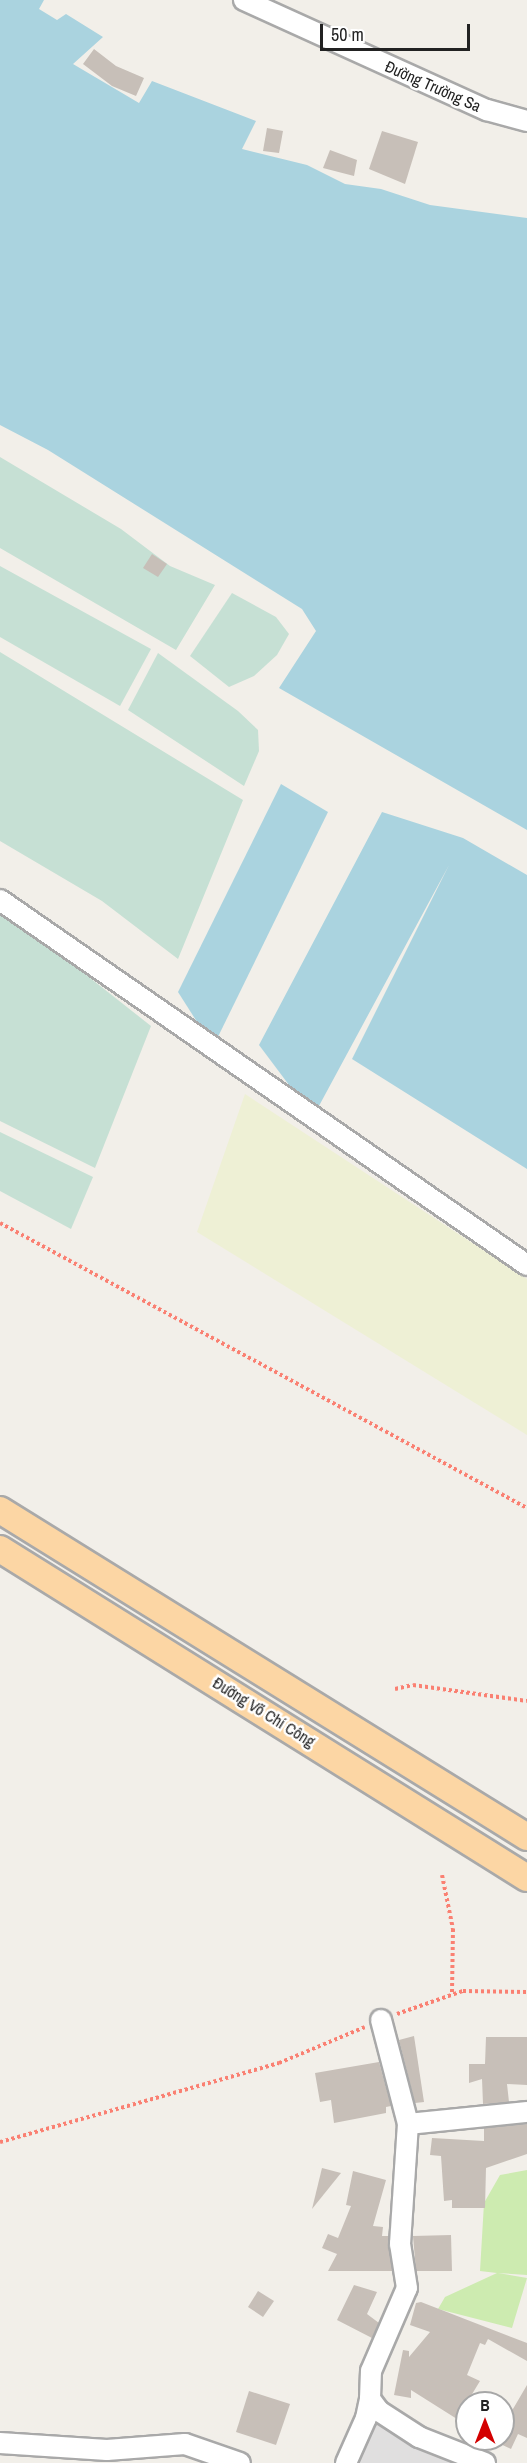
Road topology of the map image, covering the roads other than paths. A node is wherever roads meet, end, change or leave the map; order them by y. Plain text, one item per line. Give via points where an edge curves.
1 (244, 0) edge
2 (527, 121) edge
3 (0, 900) edge
4 (527, 1265) edge
5 (0, 1509) edge
6 (0, 1549) edge
7 (527, 1837) edge
8 (527, 1878) edge
9 (381, 2020) road end
10 (527, 2112) edge
11 (408, 2124) junction
12 (370, 2399) junction
13 (0, 2443) edge
14 (240, 2463) edge
15 (346, 2463) edge
16 (485, 2463) edge

1 - 2 street, Đường Trường Sa via 487,110
3 - 4 street
5 - 7 main road, Đường Võ Chí Công
6 - 8 main road, Đường Võ Chí Công
9 - 11 street
10 - 11 street
11 - 12 street via 400,2244 406,2288 370,2372
12 - 15 street
12 - 16 street via 379,2411 419,2437
13 - 14 street via 107,2450 185,2444

